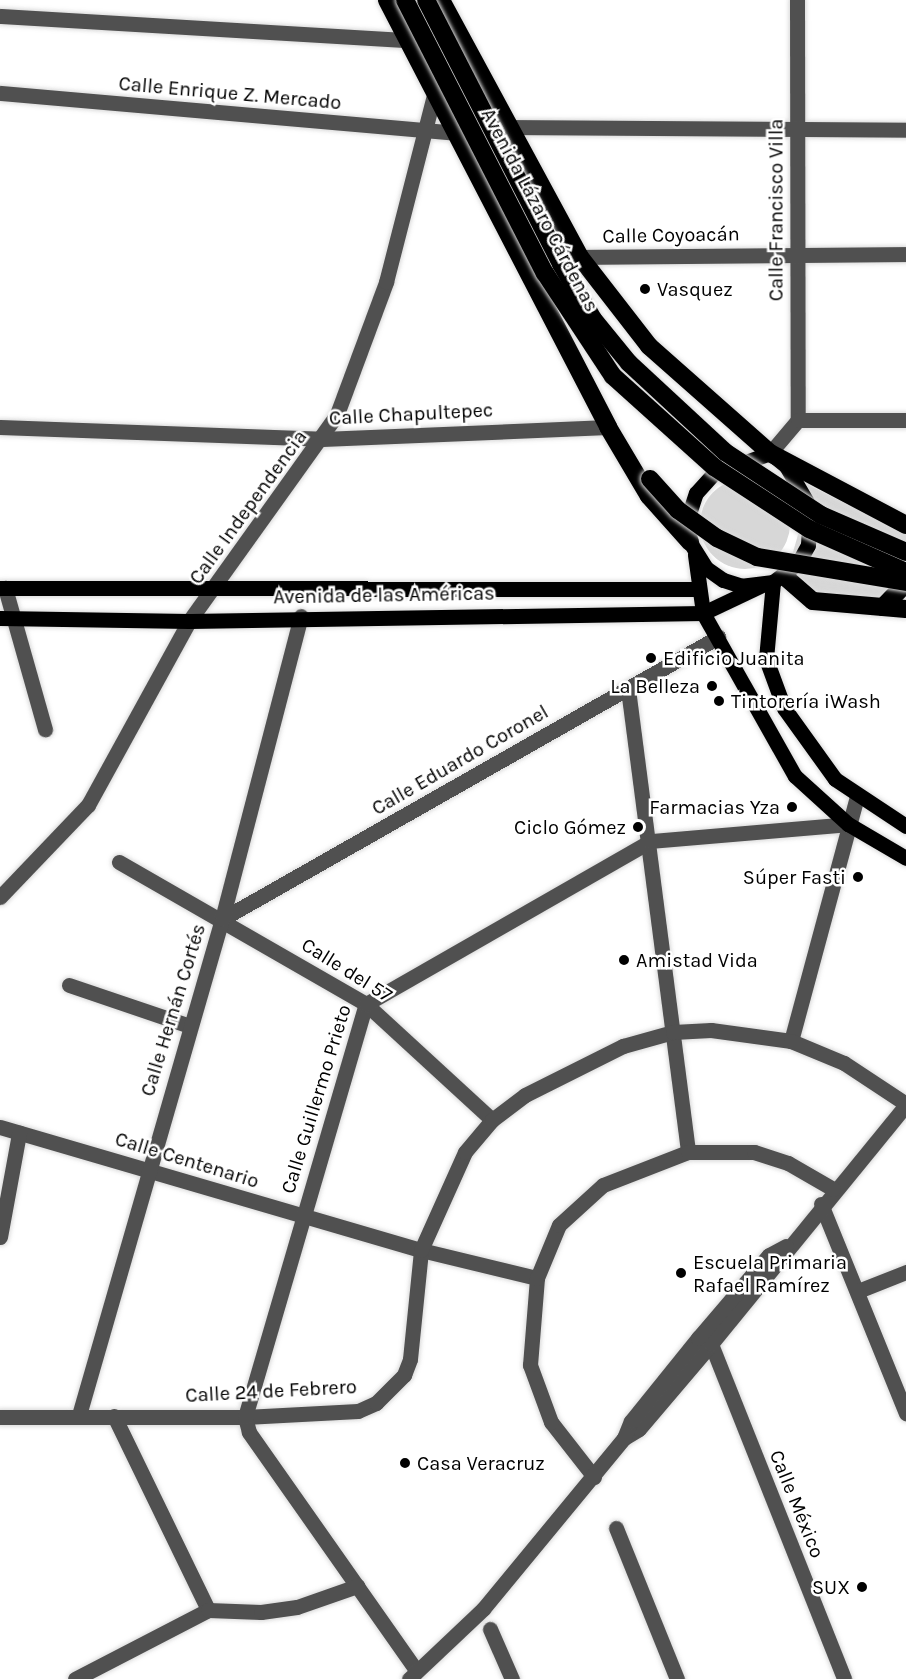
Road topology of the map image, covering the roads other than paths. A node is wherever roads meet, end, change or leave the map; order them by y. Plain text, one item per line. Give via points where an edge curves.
1 (387, 0) edge
2 (405, 0) edge
3 (421, 0) edge
4 (426, 0) edge
5 (797, 0) edge
6 (446, 3) edge
7 (0, 16) edge
8 (397, 19) junction
9 (409, 40) junction
10 (435, 91) junction
11 (0, 93) edge
12 (511, 127) junction
13 (906, 130) edge
14 (425, 131) junction
15 (796, 131) junction
16 (456, 133) junction
17 (798, 254) junction
18 (906, 254) edge
19 (580, 257) junction
20 (535, 290) junction
21 (798, 420) junction
22 (906, 420) edge
23 (0, 427) edge
24 (608, 427) junction
25 (322, 439) junction
26 (770, 453) junction
27 (906, 525) edge
28 (692, 547) junction
29 (906, 552) edge
30 (906, 572) edge
31 (773, 581) junction
32 (906, 583) edge
33 (2, 588) edge
34 (699, 589) junction
35 (214, 591) junction
36 (883, 607) junction
37 (906, 609) edge
38 (703, 613) junction
39 (302, 616) junction
40 (7, 618) edge
41 (189, 621) junction
42 (718, 637) junction
43 (628, 689) junction
44 (45, 729) dead end
45 (857, 797) junction
46 (848, 824) junction
47 (906, 826) edge
48 (651, 841) junction
49 (906, 858) edge
50 (119, 861) dead end
51 (0, 897) edge
52 (222, 919) junction
53 (69, 985) dead end
54 (366, 1004) junction
55 (190, 1026) junction
56 (673, 1032) junction
57 (791, 1041) junction
58 (906, 1104) edge
59 (492, 1120) junction
60 (0, 1127) edge
61 (19, 1133) junction
62 (688, 1152) junction
63 (148, 1169) junction
64 (833, 1189) junction
65 (821, 1204) junction
66 (301, 1216) junction
67 (0, 1237) edge
68 (786, 1246) junction
69 (421, 1250) junction
70 (906, 1272) edge
71 (537, 1278) junction
72 (858, 1291) junction
73 (711, 1344) junction
74 (906, 1413) edge
75 (79, 1415) junction
76 (114, 1416) junction
77 (245, 1417) junction
78 (0, 1418) edge
79 (624, 1438) junction
80 (594, 1477) junction
81 (616, 1528) dead end
82 (357, 1586) junction
83 (208, 1610) junction
84 (490, 1629) dead end
85 (412, 1675) edge
86 (75, 1679) edge
87 (512, 1679) edge
88 (677, 1679) edge
89 (844, 1679) edge

1 - 8 highway
2 - 30 highway, Avenida Lázaro Cárdenas, bridge via 545,273 613,376 714,467 809,530
3 - 8 main road
4 - 29 highway, Avenida Lázaro Cárdenas, bridge via 561,264 593,319 629,363 725,452 821,515
5 - 15 street, Calle Francisco Villa
6 - 9 main road
6 - 12 highway
7 - 9 street
8 - 9 highway
9 - 10 highway
10 - 14 street, Calle Independencia
10 - 16 highway
11 - 14 street, Calle Enrique Z. Mercado
12 - 15 street
12 - 19 highway
13 - 15 street
14 - 16 street, Calle Enrique Z. Mercado
14 - 25 street, Calle Independencia via 386,282
15 - 17 street, Calle Francisco Villa
16 - 20 highway
17 - 18 street, Calle Coyoacán
17 - 19 street, Calle Coyoacán
17 - 21 street, Calle Francisco Villa
19 - 26 highway via 649,346
20 - 24 highway
20 - 32 highway, bridge via 570,338 651,479 678,510 717,538 757,557
21 - 22 street
21 - 26 street
23 - 25 street, Calle Chapultepec
24 - 25 street, Calle Chapultepec
24 - 28 highway via 649,496
25 - 35 street, Calle Independencia
26 - 27 highway
26 - 28 main road via 707,480 688,517
26 - 31 main road via 786,466 810,507 808,546
28 - 31 main road via 723,580
28 - 34 main road
31 - 36 highway via 813,601
31 - 38 main road, Avenida de las Américas
31 - 45 main road via 766,659 771,680 818,759
32 - 36 highway
33 - 35 main road, Avenida de las Américas
33 - 40 street
34 - 35 main road, Avenida de las Américas
34 - 38 main road
35 - 41 street, Calle Independencia
36 - 37 highway
38 - 39 main road, Avenida de las Américas
38 - 42 main road
39 - 41 main road, Avenida de las Américas
39 - 52 street, Calle Hernán Cortés
40 - 41 main road, Avenida de las Américas
40 - 44 street
41 - 51 street, Calle Independencia via 88,805
42 - 43 street, Calle Eduardo Coronel
42 - 46 main road via 795,776
43 - 48 street
43 - 52 street, Calle Eduardo Coronel
45 - 46 street
45 - 47 main road
46 - 48 street, Calle Guillermo Prieto
46 - 49 main road
46 - 57 street
48 - 54 street, Calle Guillermo Prieto
48 - 56 street
50 - 52 street, Calle del 57
52 - 54 street, Calle del 57
52 - 55 street, Calle Hernán Cortés
53 - 55 street
54 - 59 street, Calle del 57
54 - 66 street, Calle Guillermo Prieto
55 - 63 street, Calle Hernán Cortés
56 - 57 street, Calle 24 de Febrero via 722,1031
56 - 59 street, Calle 24 de Febrero via 574,1066
56 - 62 street
57 - 58 street, Calle 24 de Febrero via 844,1064
58 - 64 street
59 - 69 street, Calle 24 de Febrero via 465,1152
60 - 61 street, Calle Centenario
61 - 63 street, Calle Centenario
61 - 67 street
62 - 64 street via 754,1152 788,1163
62 - 71 street via 632,1170 575,1207 559,1225
63 - 66 street, Calle Centenario
63 - 75 street, Calle Hernán Cortés
64 - 65 street
65 - 68 street
65 - 72 street
66 - 69 street, Calle Centenario
66 - 77 street, Calle Guillermo Prieto
68 - 73 street
68 - 79 street via 769,1255 698,1338 631,1421
69 - 71 street, Calle Centenario
69 - 77 street, Calle 24 de Febrero via 410,1359 392,1390 358,1411
70 - 72 street
71 - 80 street via 530,1365 536,1386 551,1422
72 - 74 street
73 - 79 street via 639,1429
73 - 89 street, Calle México
75 - 76 street, Calle 24 de Febrero
75 - 78 street, Calle 24 de Febrero
76 - 77 street, Calle 24 de Febrero
76 - 83 street
77 - 82 street via 249,1432
79 - 80 street
80 - 85 street via 483,1609
81 - 88 street
82 - 83 street via 297,1607 261,1612
82 - 85 street
83 - 86 street
84 - 87 street

